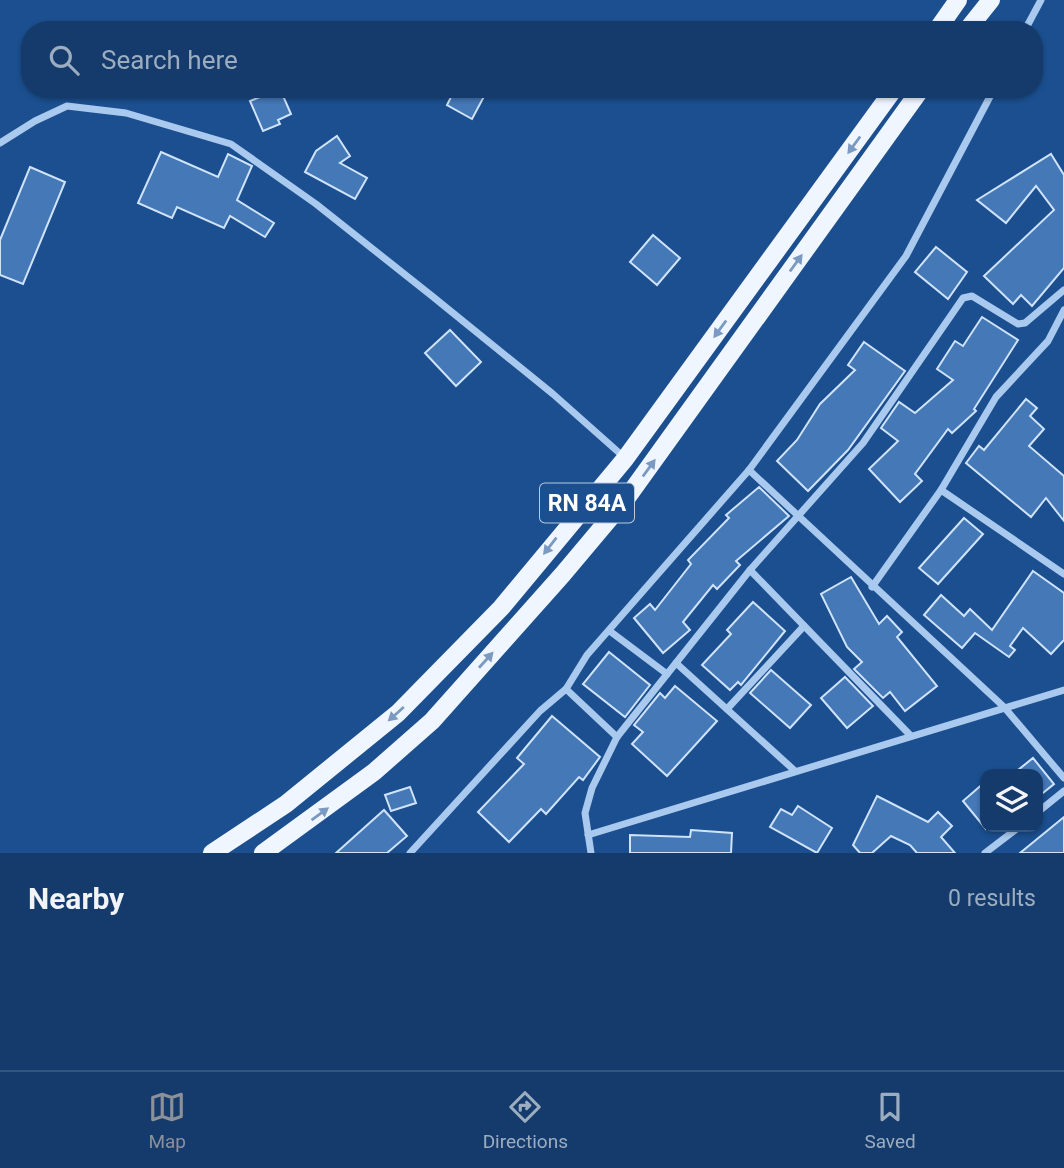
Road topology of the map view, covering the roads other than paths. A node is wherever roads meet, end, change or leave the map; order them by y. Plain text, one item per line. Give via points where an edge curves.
1 (958, 0) edge
2 (991, 0) edge
3 (1041, 0) edge
4 (943, 21) edge
5 (974, 21) edge
6 (1030, 21) edge
7 (887, 98) edge
8 (915, 98) edge
9 (990, 98) edge
10 (0, 144) edge
11 (1064, 290) edge
12 (1064, 310) edge
13 (625, 459) junction
14 (749, 470) junction
15 (941, 490) junction
16 (797, 517) junction
17 (750, 570) junction
18 (1064, 574) edge
19 (872, 587) junction
20 (804, 625) junction
21 (611, 632) junction
22 (676, 663) junction
23 (667, 674) junction
24 (566, 689) junction
25 (1064, 690) edge
26 (1004, 707) junction
27 (727, 709) junction
28 (912, 736) junction
29 (617, 737) junction
30 (796, 771) junction
31 (1064, 778) edge
32 (1064, 791) edge
33 (1043, 808) edge
34 (1012, 832) edge
35 (588, 835) junction
36 (267, 851) edge
37 (212, 853) edge
38 (410, 853) edge
39 (591, 853) edge
40 (985, 853) edge

1 - 4 main road
2 - 5 main road
3 - 6 street
7 -> 13 main road, RN 84A
36 -> 8 main road, RN 84A via 374,772 432,721 617,510
9 - 14 street via 906,256
10 - 13 street via 67,106 126,113 231,144 432,296
11 - 16 street via 1018,324 972,296 963,298 863,443
12 - 15 street via 1048,341 996,397
13 -> 37 main road, RN 84A via 501,608 398,713 286,804
14 - 16 street
14 - 21 street
15 - 18 street
15 - 19 street
16 - 17 street
16 - 19 street
17 - 20 street
17 - 22 street
19 - 26 street
20 - 27 street
20 - 28 street
21 - 23 street
21 - 24 street via 587,656
22 - 23 street
22 - 27 street
23 - 29 street
24 - 29 street
24 - 38 street via 540,711
25 - 26 street
26 - 28 street
26 - 31 street
27 - 30 street
28 - 30 street
29 - 35 street via 592,788 585,813
30 - 35 street
32 - 33 street
34 - 40 street
35 - 39 street

